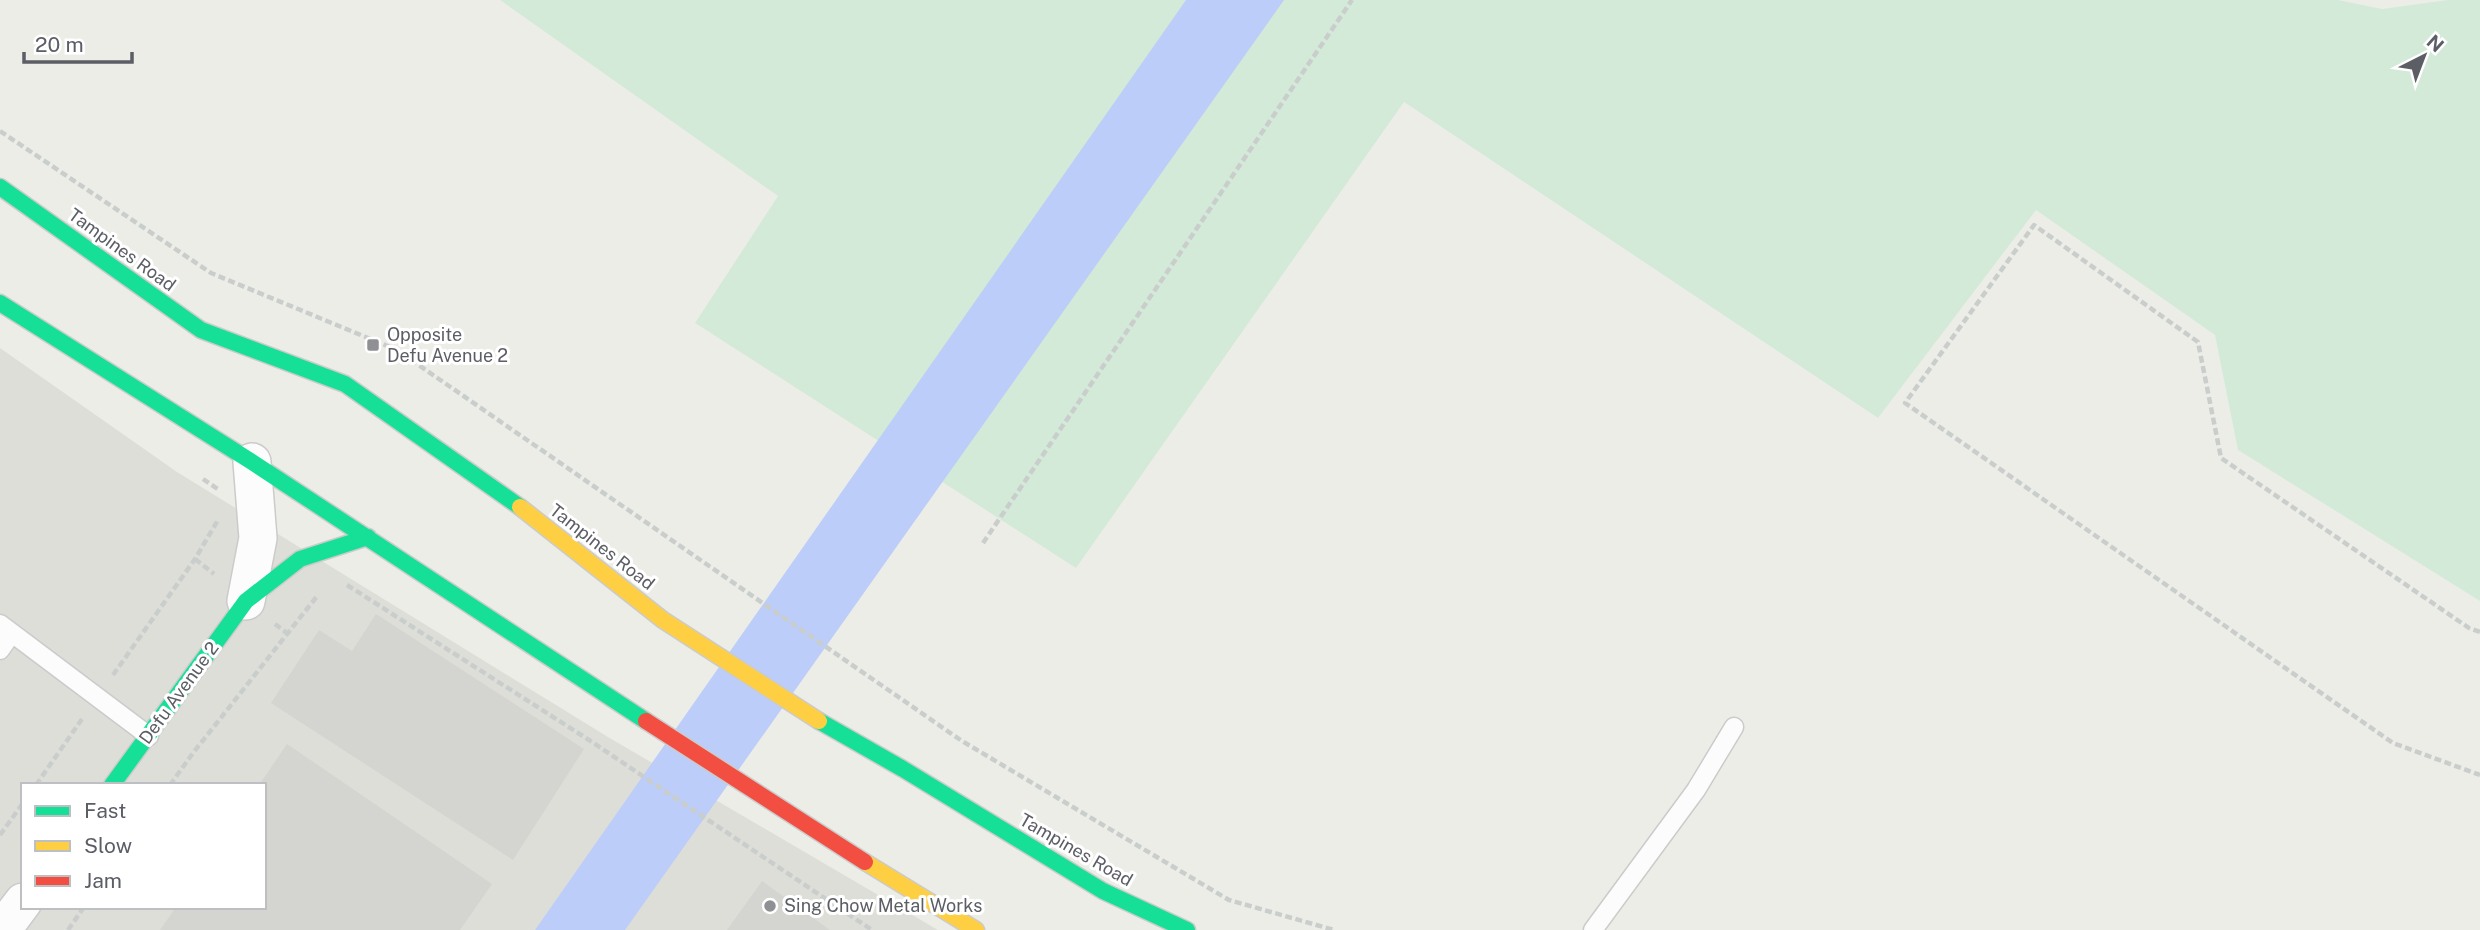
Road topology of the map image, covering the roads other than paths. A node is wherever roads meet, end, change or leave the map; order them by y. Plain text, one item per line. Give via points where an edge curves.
1 (0, 187) edge
2 (0, 303) edge
3 (253, 461) junction
4 (368, 537) junction
5 (246, 601) junction
6 (6, 628) edge
7 (0, 650) edge
8 (1734, 727) dead end
9 (149, 736) junction
10 (114, 783) edge
11 (21, 905) edge
12 (2, 930) edge
13 (976, 930) edge
14 (1187, 930) edge
15 (1593, 930) edge

1 - 14 main road, Tampines Road via 201,330 345,384 518,505 663,620 828,727 1103,891
2 - 3 main road
3 - 4 main road
3 - 5 street, Defu Avenue 2 via 258,538
4 - 5 main road, Defu Avenue 2 via 300,559
4 - 13 main road via 614,701
5 - 9 main road, Defu Avenue 2
6 - 7 lane
6 - 9 lane
8 - 15 lane via 1696,790
9 - 10 main road, Defu Avenue 2
11 - 12 street

